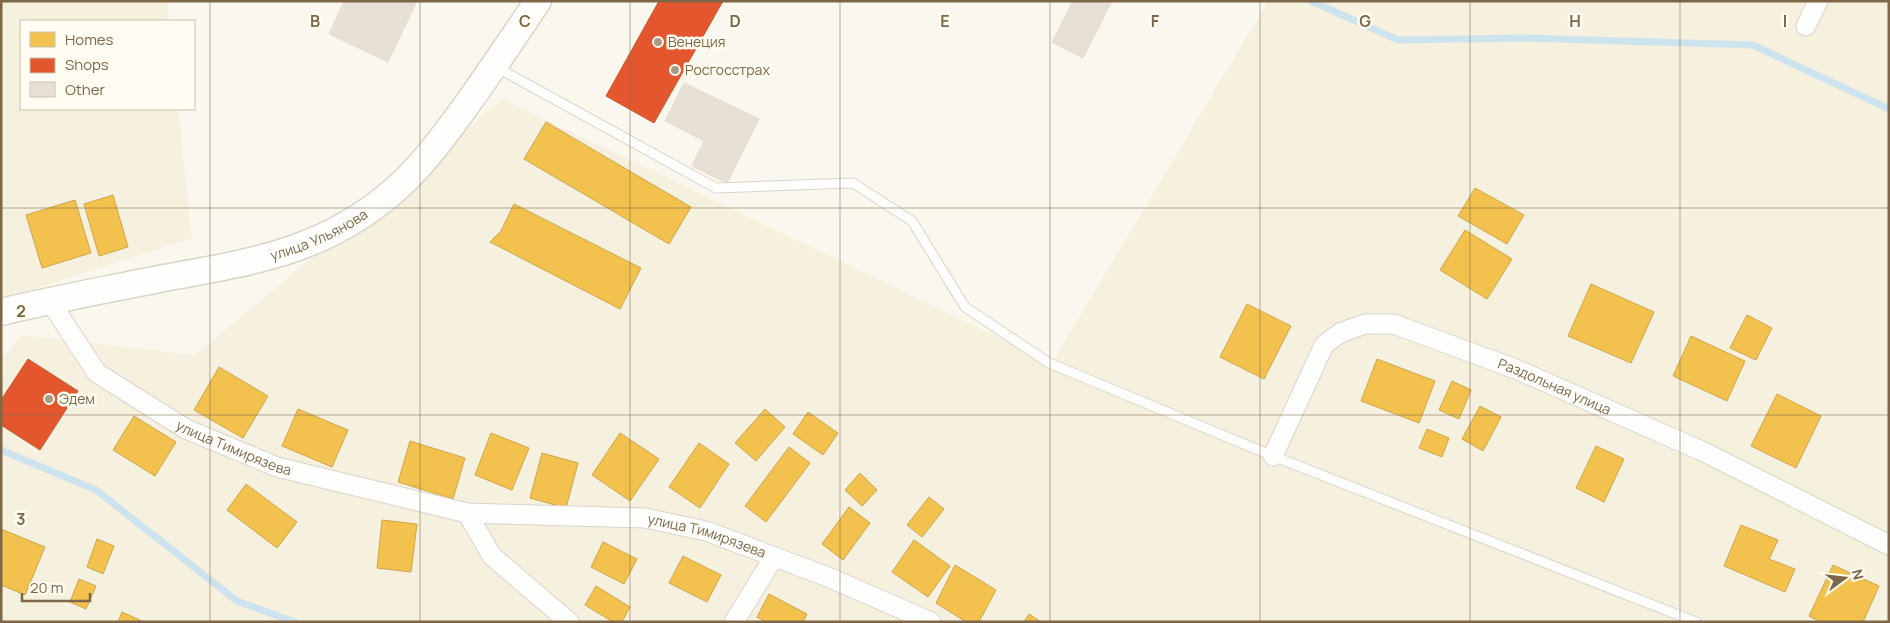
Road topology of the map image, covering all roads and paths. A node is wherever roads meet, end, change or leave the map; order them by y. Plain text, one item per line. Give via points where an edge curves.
1 (538, 1) edge
2 (1818, 1) edge
3 (1806, 26) dead end
4 (494, 66) junction
5 (49, 300) junction
6 (1, 312) edge
7 (1273, 456) junction
8 (467, 513) junction
9 (1889, 545) edge
10 (774, 557) junction
11 (569, 622) edge
12 (734, 622) edge
13 (931, 622) edge
14 (1696, 622) edge

1 - 4 main road, улица Ульянова
2 - 3 street
4 - 5 main road, улица Ульянова via 439,143 397,188 352,223 306,246 251,262
4 - 7 lane via 716,188 853,183 912,221 965,307 1034,353 1050,363
5 - 6 main road, улица Ульянова
5 - 8 street, улица Тимирязева via 97,373 186,429 277,467
7 - 9 street, Раздольная улица via 1324,346 1340,333 1365,324 1394,324 1518,370 1704,452
7 - 14 lane
8 - 10 street, улица Тимирязева via 645,518 706,531
8 - 11 street via 492,556
10 - 12 street
10 - 13 street, улица Тимирязева

